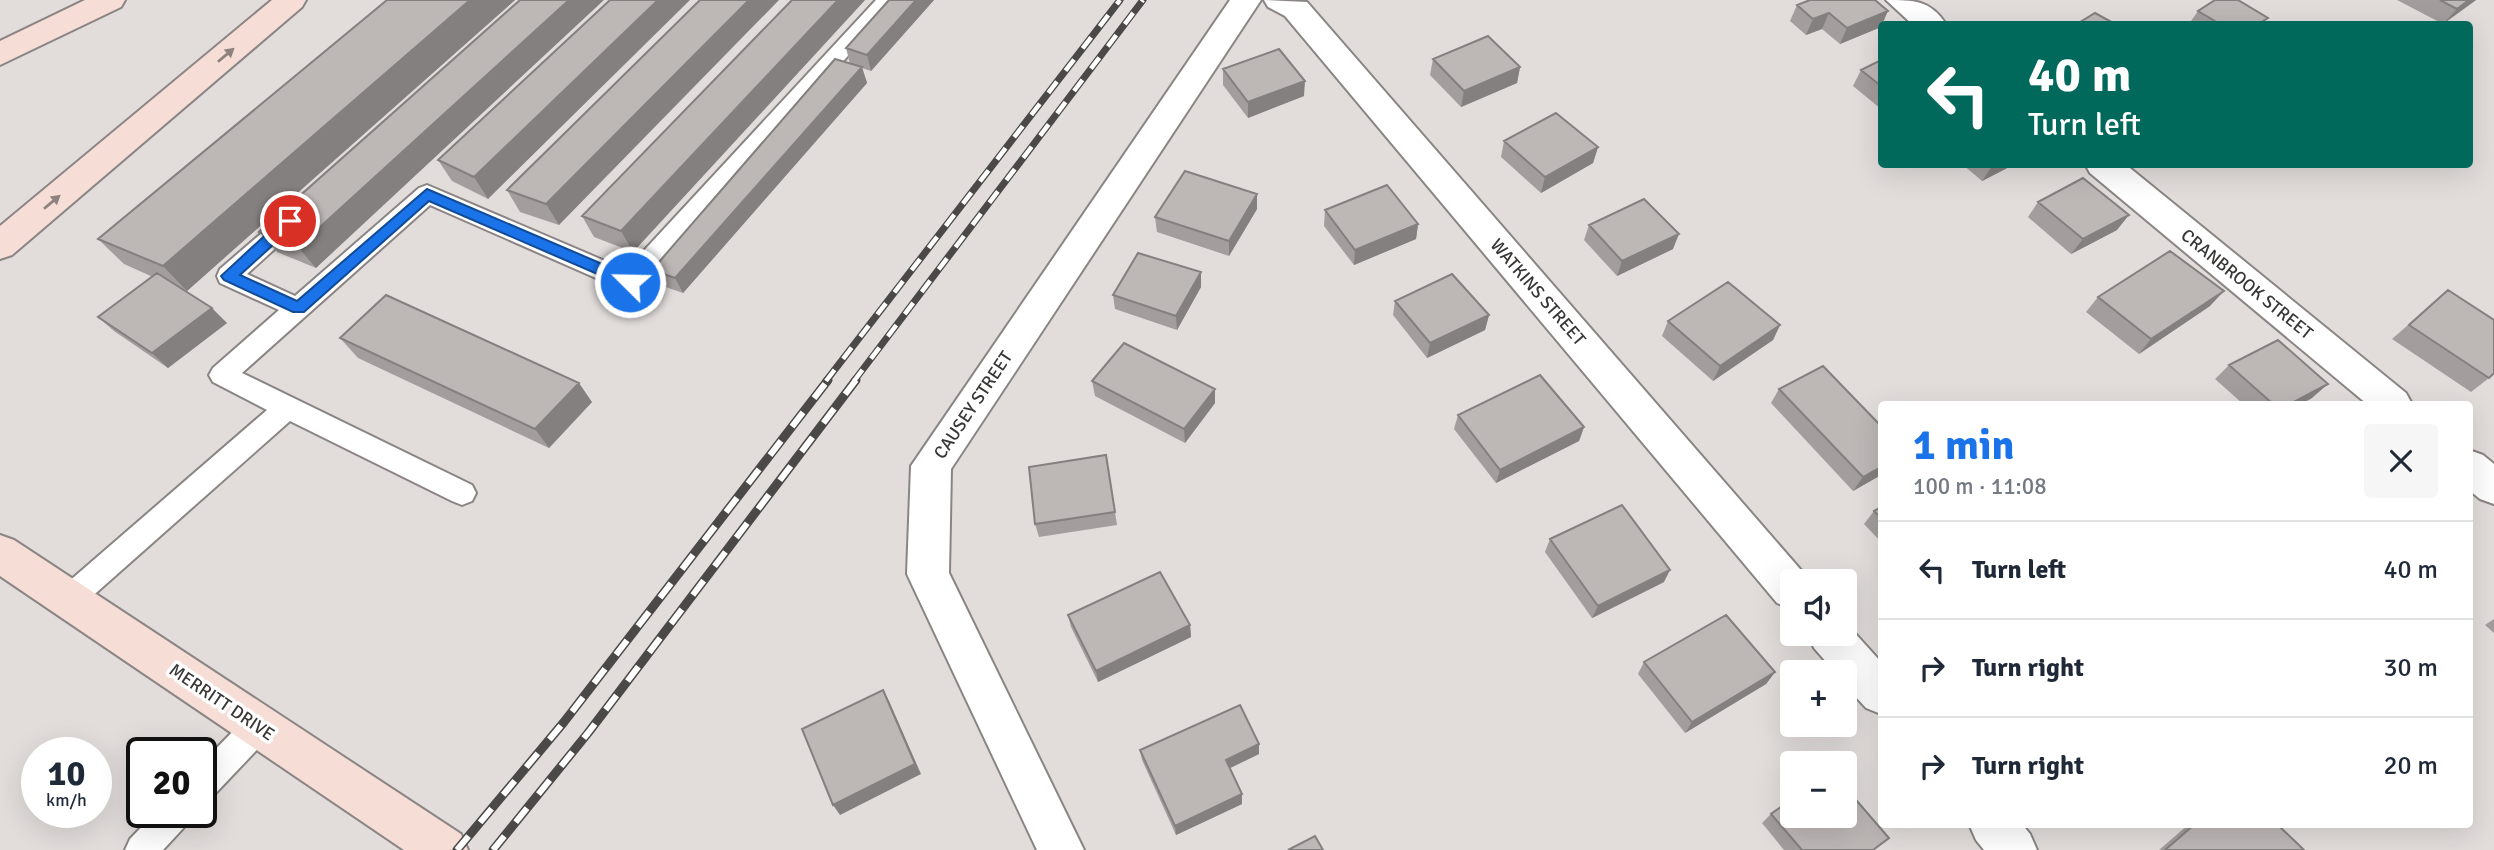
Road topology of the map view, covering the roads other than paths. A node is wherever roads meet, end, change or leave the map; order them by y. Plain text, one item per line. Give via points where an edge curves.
1 (110, 0) edge
2 (291, 0) edge
3 (888, 0) edge
4 (1246, 0) edge
5 (1279, 0) edge
6 (1901, 0) edge
7 (1927, 21) edge
8 (0, 54) edge
9 (2107, 168) edge
10 (311, 203) edge
11 (0, 246) edge
12 (298, 308) junction
13 (2389, 401) edge
14 (288, 408) junction
15 (2473, 470) edge
16 (2494, 487) edge
17 (462, 493) dead end
18 (0, 553) edge
19 (1780, 576) edge
20 (69, 599) junction
21 (1839, 646) edge
22 (1878, 691) edge
23 (259, 726) junction
24 (217, 769) edge
25 (162, 828) edge
26 (1995, 828) edge
27 (141, 850) edge
28 (445, 850) edge
29 (1061, 850) edge
30 (2014, 850) edge

1 - 8 main road
11 -> 2 main road
3 - 12 lane via 630,282 427,194
4 - 29 street, CAUSEY STREET via 931,466 928,574
5 - 19 street, WATKINS STREET via 1296,9
6 - 7 street
9 - 13 street, CRANBROOK STREET
10 - 12 lane via 229,276
12 - 14 lane via 222,375
14 - 17 lane
14 - 20 lane
15 - 16 street
18 - 20 main road, MERRITT DRIVE
20 - 23 main road, MERRITT DRIVE
21 - 22 street
23 - 24 lane
23 - 28 main road, MERRITT DRIVE
25 - 27 lane
26 - 30 street

